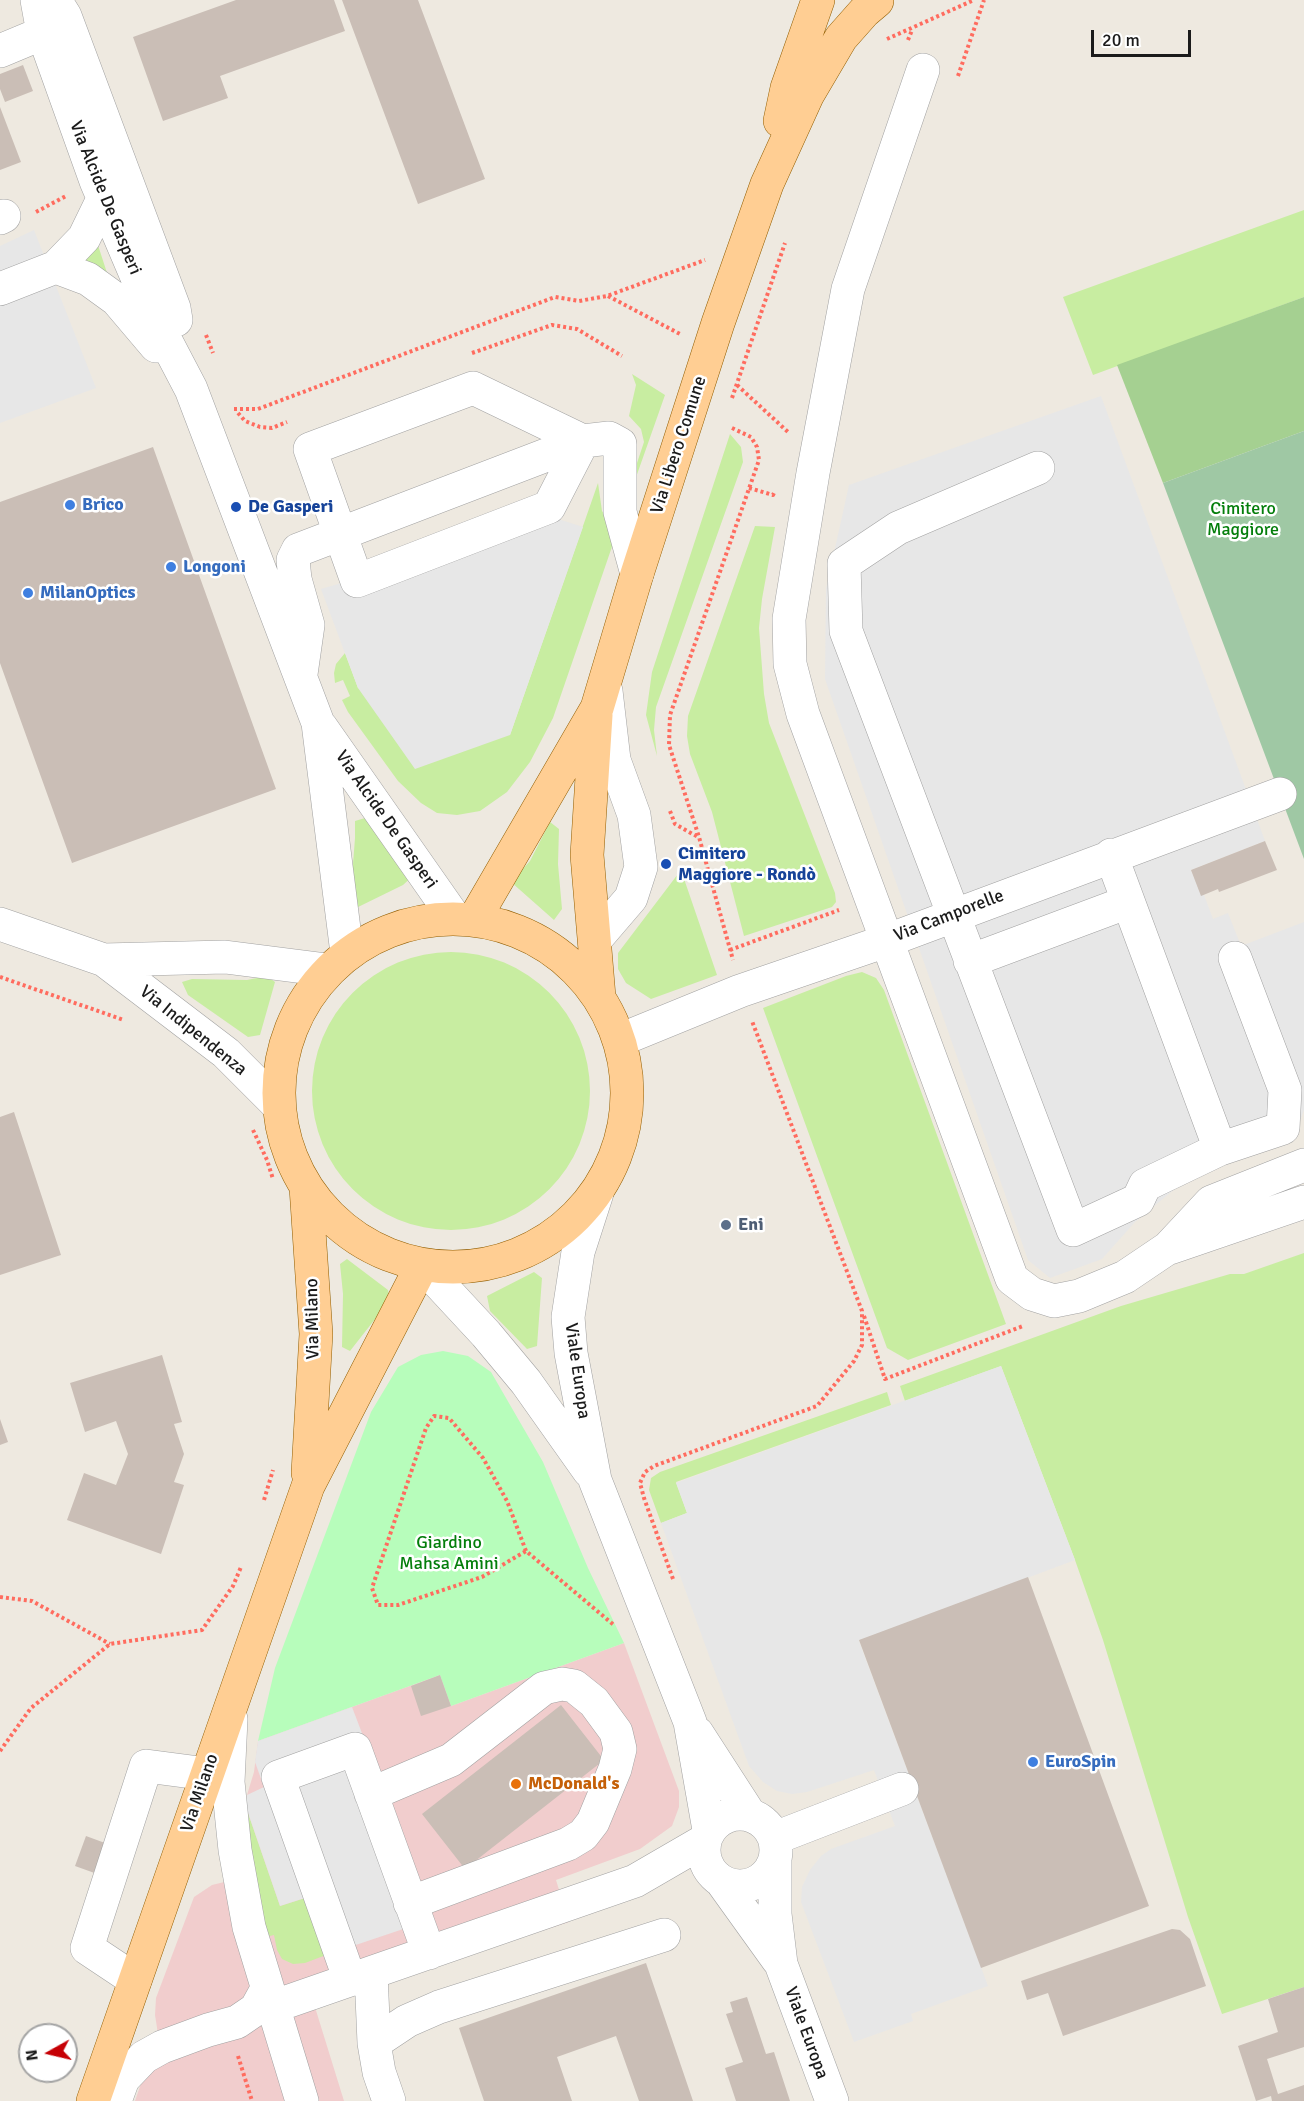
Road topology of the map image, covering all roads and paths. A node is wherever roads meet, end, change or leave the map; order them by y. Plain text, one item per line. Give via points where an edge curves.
1 (37, 0) edge
2 (55, 0) edge
3 (818, 0) edge
4 (880, 0) edge
5 (974, 0) edge
6 (984, 0) edge
7 (43, 33) junction
8 (880, 42) dead end
9 (0, 51) edge
10 (923, 70) dead end
11 (957, 79) dead end
12 (766, 183) junction
13 (103, 199) junction
14 (786, 241) dead end
15 (56, 267) junction
16 (702, 271) dead end
17 (0, 289) edge
18 (607, 296) junction
19 (684, 324) dead end
20 (736, 386) junction
21 (191, 389) junction
22 (729, 408) dead end
23 (234, 409) dead end
24 (732, 428) dead end
25 (788, 433) dead end
26 (583, 441) junction
27 (1038, 468) dead end
28 (777, 486) dead end
29 (749, 488) junction
30 (340, 534) junction
31 (637, 574) junction
32 (300, 676) junction
33 (601, 694) junction
34 (318, 723) junction
35 (1280, 794) dead end
36 (667, 805) dead end
37 (699, 837) junction
38 (1111, 855) junction
39 (1128, 902) junction
40 (953, 915) junction
41 (465, 918) junction
42 (0, 924) edge
43 (595, 940) junction
44 (886, 940) junction
45 (1235, 958) dead end
46 (104, 960) junction
47 (970, 961) junction
48 (337, 962) junction
49 (0, 977) edge
50 (740, 991) junction
51 (599, 997) junction
52 (128, 1022) dead end
53 (620, 1040) junction
54 (279, 1106) junction
55 (252, 1127) dead end
56 (1220, 1149) junction
57 (1304, 1165) edge
58 (290, 1187) junction
59 (597, 1192) junction
60 (1304, 1202) edge
61 (1168, 1248) junction
62 (422, 1265) junction
63 (1032, 1294) junction
64 (862, 1311) junction
65 (276, 1462) dead end
66 (595, 1480) junction
67 (308, 1486) junction
68 (644, 1498) dead end
69 (263, 1505) dead end
70 (526, 1551) junction
71 (245, 1557) dead end
72 (0, 1597) edge
73 (619, 1629) dead end
74 (110, 1644) junction
75 (231, 1705) junction
76 (690, 1722) junction
77 (0, 1752) edge
78 (207, 1774) junction
79 (902, 1789) dead end
80 (371, 1794) junction
81 (750, 1815) junction
82 (707, 1836) junction
83 (775, 1849) junction
84 (717, 1878) junction
85 (635, 1881) junction
86 (410, 1903) junction
87 (664, 1935) dead end
88 (429, 1953) junction
89 (781, 1964) junction
90 (361, 1977) junction
91 (135, 1980) junction
92 (269, 1998) junction
93 (237, 2022) junction
94 (375, 2043) junction
95 (284, 2047) junction
96 (93, 2101) edge
97 (116, 2101) edge
98 (302, 2101) edge
99 (389, 2101) edge
100 (832, 2101) edge

1 - 7 street, Via Alcide De Gasperi
2 - 21 street, Via Alcide De Gasperi via 65,16 174,308
3 - 12 main road, Via Libero Comune via 787,88
4 - 12 main road, Via Libero Comune via 841,38 808,94
5 - 8 path
6 - 11 path
7 - 9 street
7 - 13 street, Via Alcide De Gasperi
10 - 44 street via 848,289 789,619 790,664 803,714
12 - 31 main road, Via Libero Comune
13 - 15 street via 84,238
13 - 21 street, Via Alcide De Gasperi via 157,324
14 - 20 path
15 - 17 street
15 - 21 street via 87,279 117,300
16 - 18 path via 706,260
18 - 19 path via 680,335
18 - 23 path via 579,301 555,297 258,409
20 - 22 path
20 - 25 path
21 - 32 street, Via Alcide De Gasperi
24 - 29 path via 751,437 757,447 759,460
26 - 30 street
26 - 30 street via 549,507 357,581
26 - 30 street via 473,388 310,449
26 - 31 street via 609,438 620,444 620,512
27 - 40 street via 898,528 844,564 846,631
28 - 29 path via 773,495
29 - 37 path via 670,715 669,745
30 - 32 street via 298,550 293,560 294,579 308,626
31 - 33 main road, Via Libero Comune
32 - 34 street, Via Alcide De Gasperi
33 - 41 main road, Via Libero Comune
33 - 43 main road, Via Libero Comune via 587,855
33 - 43 street via 614,760 634,815 641,867 631,898
34 - 41 street, Via Alcide De Gasperi
34 - 48 street, Via Alcide De Gasperi
35 - 38 street, Via Camporelle
36 - 37 path via 675,824
37 - 50 path
38 - 39 street
38 - 40 street, Via Camporelle
39 - 47 street
39 - 56 street
40 - 44 street, Via Camporelle
40 - 47 street
41 - 48 main road via 398,926
41 - 51 main road via 524,932 566,959
42 - 46 street, Via Indipendenza
43 - 51 main road, Via Libero Comune
44 - 50 street, Via Camporelle
44 - 63 street via 1012,1279
45 - 56 street via 1285,1090 1283,1128
46 - 48 street, Via Indipendenza via 225,957
46 - 54 street, Via Indipendenza via 226,1053
47 - 56 street via 1073,1230 1138,1200 1145,1185
48 - 54 main road via 298,1010 282,1057
49 - 52 path
50 - 53 street, Via Camporelle
50 - 64 path
51 - 53 main road
53 - 59 main road via 627,1079 626,1119 616,1158
54 - 58 main road
55 - 58 path via 267,1160
57 - 61 street via 1210,1202
58 - 62 main road via 377,1250
58 - 67 main road, Via Milano via 316,1334
59 - 62 main road via 563,1229 520,1254 472,1267
59 - 66 street, Viale Europa via 578,1252 568,1317
60 - 61 street
61 - 63 street via 1125,1277 1079,1296 1054,1301
62 - 66 street, Viale Europa via 526,1382
62 - 67 main road, Via Milano
63 - 64 path via 1030,1324 885,1379
64 - 68 path via 862,1345 854,1361 817,1406 654,1466 645,1472 640,1483
65 - 69 path
66 - 76 street, Viale Europa
67 - 75 main road, Via Milano
70 - 70 path via 482,1577 398,1605 378,1605 372,1588 426,1428 434,1416 449,1418 483,1458 507,1501
70 - 73 path
71 - 74 path via 233,1586 202,1630
72 - 74 path via 33,1601
74 - 77 path via 31,1708
75 - 78 main road, Via Milano
75 - 92 street via 228,1782 232,1828 249,1927
76 - 81 street, Viale Europa
76 - 82 street, Viale Europa
78 - 91 main road, Via Milano
78 - 91 street via 146,1766 87,1948
79 - 83 street
80 - 86 street
80 - 86 street via 452,1760 544,1688 574,1686 594,1702 616,1732 620,1749 615,1769 593,1822 583,1834 568,1844
80 - 90 street via 355,1749 278,1777
81 - 82 street via 728,1815 717,1821
81 - 83 street via 769,1827
82 - 84 street via 703,1854
82 - 85 street
83 - 84 street via 770,1871 756,1883 733,1886
83 - 89 street, Viale Europa via 775,1914
84 - 85 street
84 - 89 street, Viale Europa
85 - 88 street
86 - 88 street
87 - 94 street via 439,2007 407,2020
88 - 90 street
89 - 100 street, Viale Europa
90 - 92 street
90 - 94 street
91 - 96 main road, Via Milano
92 - 93 street
92 - 95 street
93 - 95 street via 263,2030
93 - 97 street via 162,2047 144,2057 123,2079
94 - 99 street
95 - 98 street

